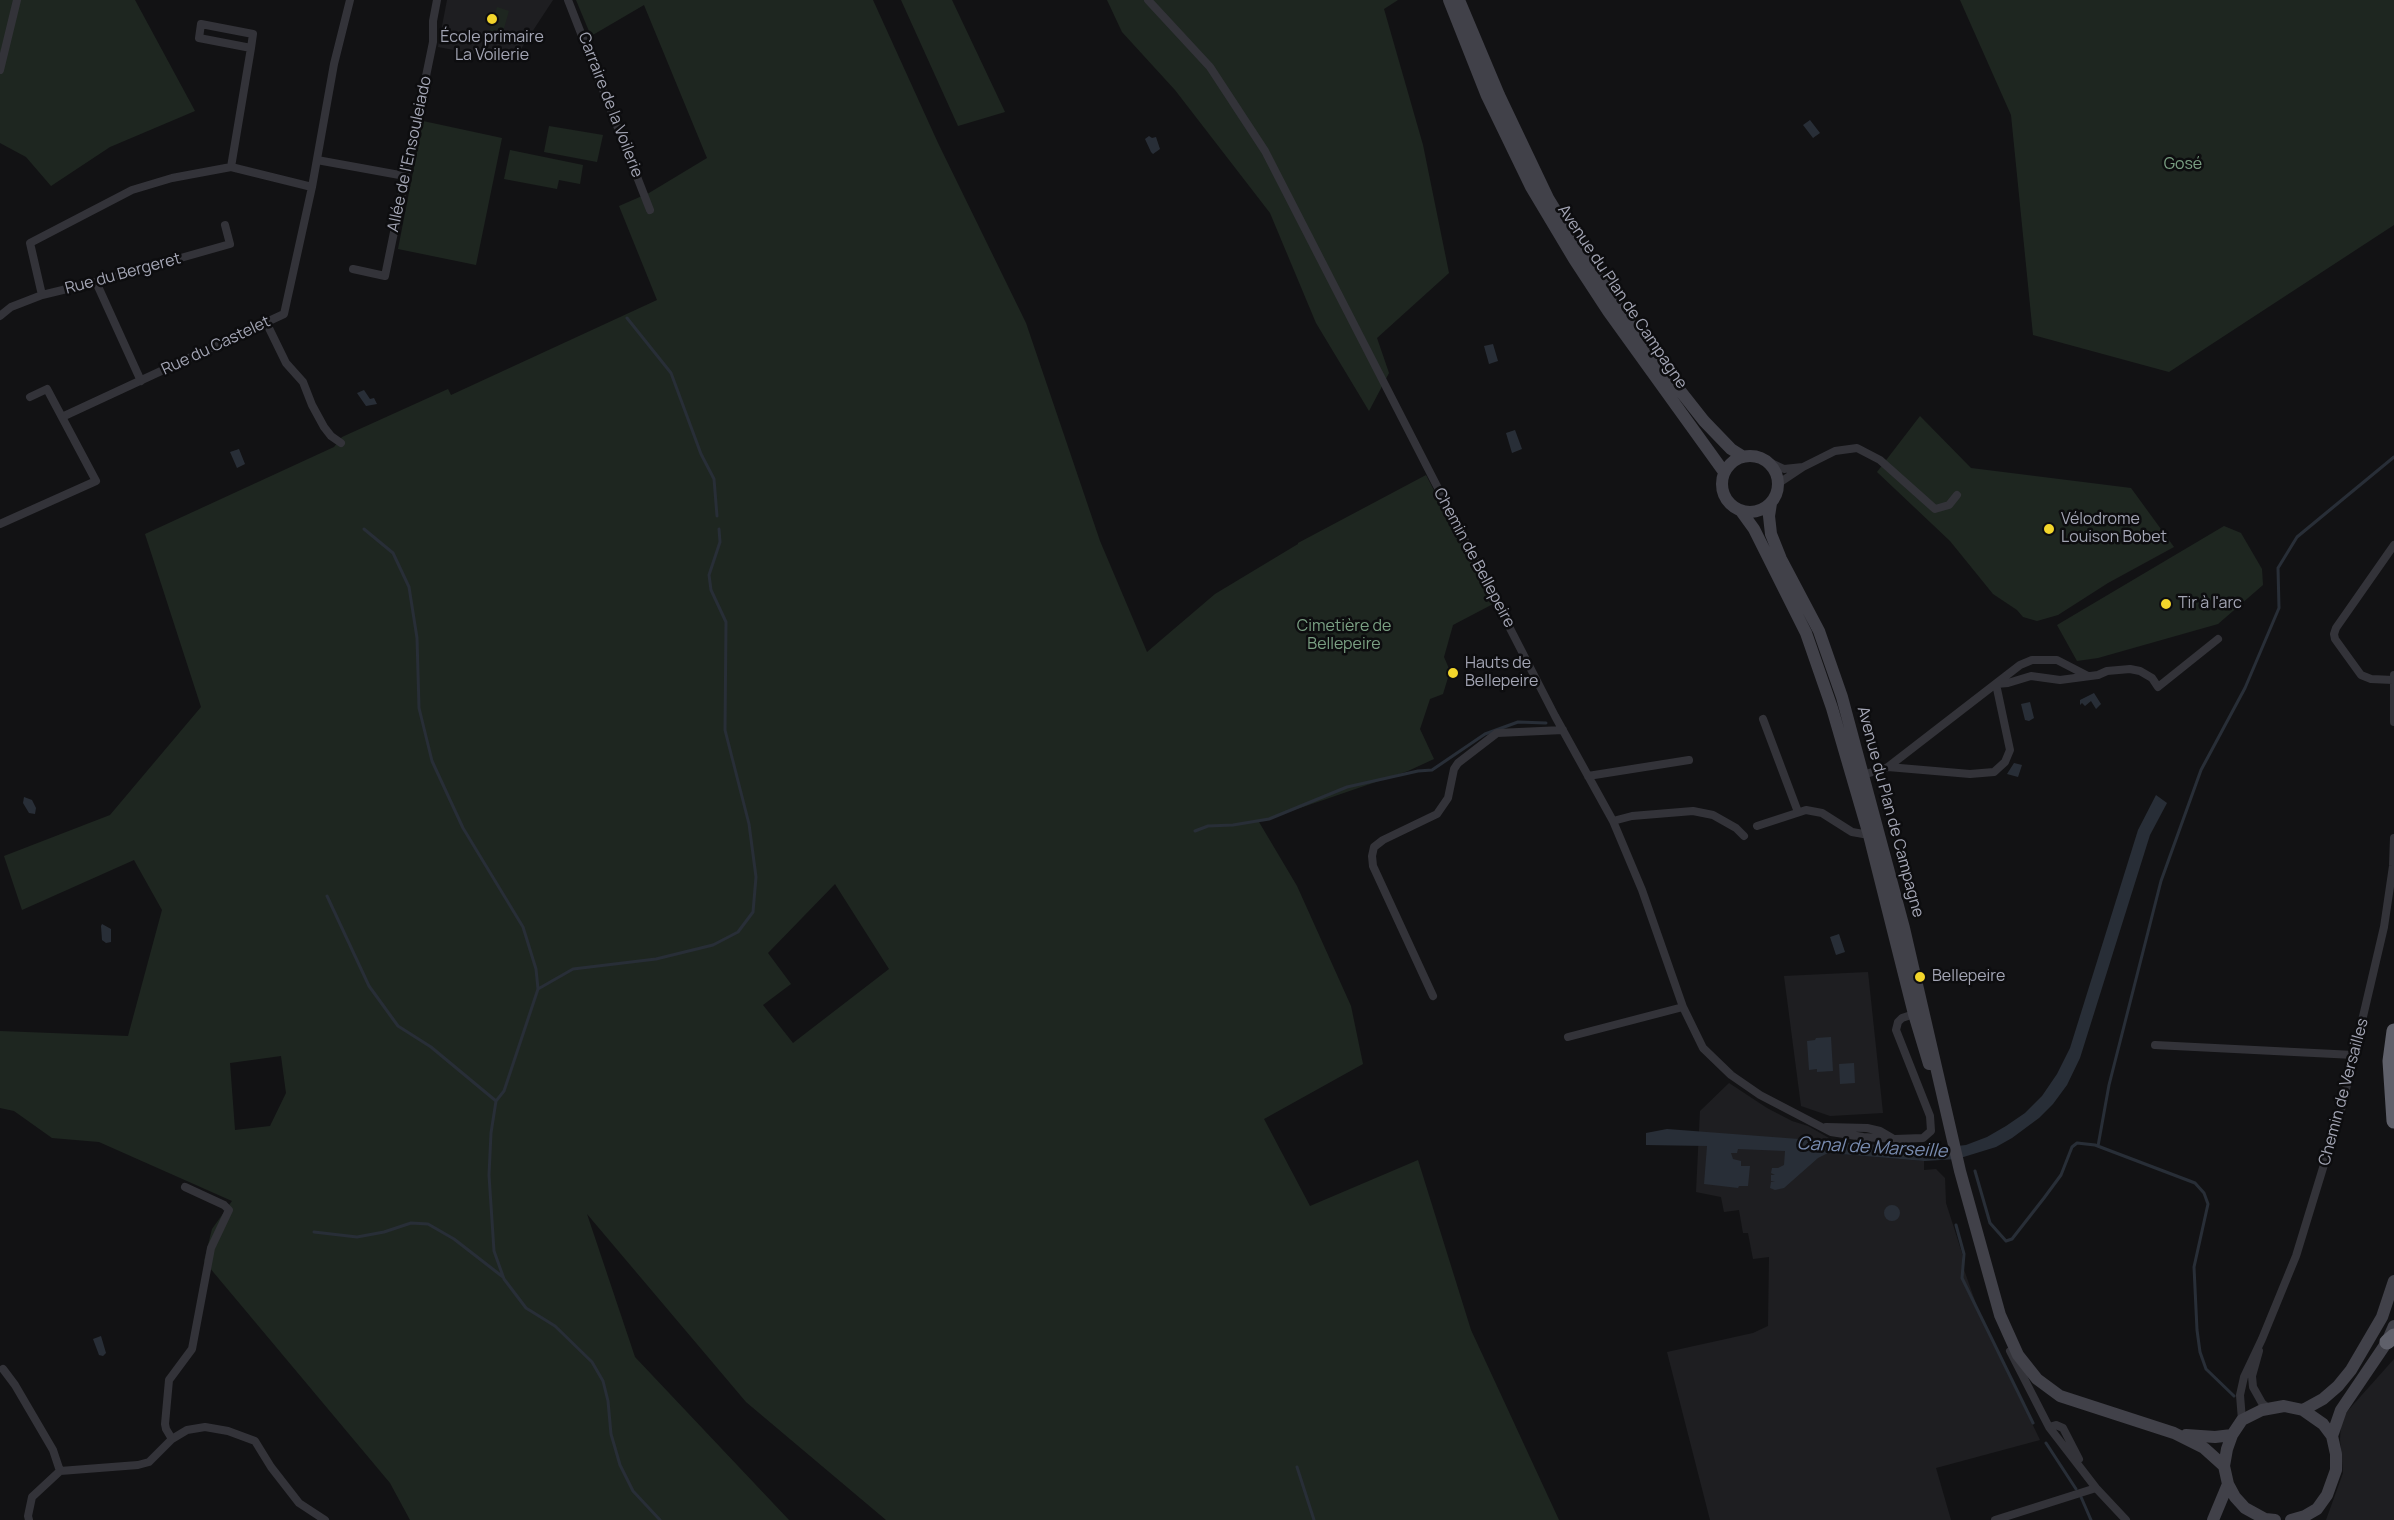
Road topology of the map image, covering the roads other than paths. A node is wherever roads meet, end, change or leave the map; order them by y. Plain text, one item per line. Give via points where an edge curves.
1 (17, 0) edge
2 (350, 0) edge
3 (437, 0) edge
4 (568, 0) edge
5 (1148, 0) edge
6 (1449, 0) edge
7 (1460, 0) edge
8 (251, 48) junction
9 (0, 70) edge
10 (317, 160) junction
11 (231, 167) junction
12 (405, 176) junction
13 (312, 187) junction
14 (650, 210) dead end
15 (225, 225) dead end
16 (353, 269) dead end
17 (96, 282) junction
18 (42, 295) junction
19 (0, 316) edge
20 (266, 322) junction
21 (141, 381) junction
22 (30, 397) dead end
23 (62, 417) junction
24 (340, 443) dead end
25 (1742, 456) junction
26 (1767, 461) junction
27 (1803, 466) junction
28 (1724, 472) junction
29 (1779, 483) junction
30 (1957, 495) dead end
31 (1772, 503) junction
32 (1741, 512) junction
33 (0, 524) edge
34 (2394, 545) edge
35 (2218, 639) dead end
36 (2394, 675) edge
37 (2088, 676) junction
38 (2393, 680) edge
39 (1996, 684) junction
40 (1763, 719) dead end
41 (2394, 722) edge
42 (1563, 730) junction
43 (1689, 760) dead end
44 (1888, 767) junction
45 (1863, 775) junction
46 (1588, 776) junction
47 (1798, 812) junction
48 (1613, 821) junction
49 (1757, 826) dead end
50 (1869, 835) junction
51 (1744, 836) dead end
52 (2394, 838) edge
53 (1433, 996) dead end
54 (1683, 1007) junction
55 (1919, 1012) junction
56 (2394, 1031) edge
57 (1568, 1037) dead end
58 (2156, 1045) dead end
59 (2354, 1055) junction
60 (2394, 1121) edge
61 (185, 1187) dead end
62 (2394, 1281) edge
63 (2001, 1315) junction
64 (2394, 1326) edge
65 (2262, 1339) junction
66 (2391, 1339) edge
67 (3, 1369) dead end
68 (2268, 1408) junction
69 (2303, 1410) junction
70 (2242, 1420) junction
71 (2174, 1433) junction
72 (2232, 1435) junction
73 (2331, 1436) junction
74 (172, 1439) junction
75 (2224, 1466) junction
76 (60, 1471) junction
77 (2228, 1484) junction
78 (2096, 1488) junction
79 (2318, 1514) edge
80 (2257, 1515) junction
81 (29, 1520) edge
82 (325, 1520) edge
83 (1995, 1520) edge
84 (2126, 1520) edge
85 (2213, 1520) edge
86 (2242, 1520) edge
87 (2275, 1520) edge
88 (2291, 1520) edge

1 - 9 street
2 - 10 street
3 - 12 street, Allée de l'Ensouleiado
4 - 14 street, Carraire de la Voilerie
5 - 42 street, Chemin de Bellepeire via 1210,67 1265,151
6 - 28 main road, Avenue du Plan de Campagne via 1487,96 1531,186 1574,259
7 - 25 main road, Avenue du Plan de Campagne via 1498,95 1548,198 1576,244 1663,369 1704,421
8 - 8 street via 253,34 201,24 199,38
8 - 11 street
10 - 12 street
10 - 13 street
11 - 13 street
11 - 18 street via 132,190 30,243
12 - 16 street, Allée de l'Ensouleiado via 385,276
13 - 20 street, Rue du Castelet via 284,315
15 - 17 street, Rue du Bergeret via 230,244
17 - 18 street, Rue du Bergeret
17 - 21 street
18 - 19 street, Rue du Bergeret via 11,307
20 - 21 street, Rue du Castelet
20 - 24 street via 286,363 303,382 324,427
21 - 23 street, Rue du Castelet
22 - 23 street via 47,389
23 - 33 street via 96,481
25 - 26 main road
25 - 28 main road
26 - 27 street via 1784,469
26 - 29 main road
27 - 29 street
27 - 30 street via 1835,451 1857,448 1880,460 1935,509 1949,505
28 - 32 main road via 1722,491 1726,500
29 - 31 main road
31 - 32 main road via 1759,512
31 - 45 main road, Avenue du Plan de Campagne via 1771,534 1820,631
32 - 50 main road, Avenue du Plan de Campagne via 1754,529 1806,633
34 - 38 street via 2334,634 2361,675 2371,680
35 - 37 street via 2158,687 2152,678 2130,669
36 - 38 street
37 - 39 street via 2053,680 2031,676
37 - 39 street via 2057,660 2043,658 2020,665
38 - 41 street
39 - 44 street
39 - 44 street via 2010,750 2005,762 1994,772 1986,775
40 - 47 street
42 - 46 street, Chemin de Bellepeire
42 - 53 street via 1497,733 1458,763 1448,798 1437,814 1374,847 1373,866
43 - 46 street
44 - 45 street
45 - 55 main road, Avenue du Plan de Campagne
46 - 48 street, Chemin de Bellepeire
47 - 49 street
47 - 50 street via 1816,811 1852,832
48 - 51 street via 1692,811 1713,815
48 - 54 street, Chemin de Bellepeire
50 - 55 main road, Avenue du Plan de Campagne
52 - 59 street, Chemin de Versailles via 2384,927
54 - 55 street, Chemin de Bellepeire via 1703,1048 1731,1075 1786,1110 1838,1134 1895,1139 1923,1138 1932,1128 1897,1036 1898,1022
54 - 57 street
55 - 63 main road, Avenue du Plan de Campagne
56 - 60 highway via 2390,1061
58 - 59 street
59 - 65 street, Chemin de Versailles via 2321,1179 2296,1256
61 - 74 street via 229,1210 211,1248 192,1349 169,1380 165,1424
62 - 69 main road via 2382,1317 2351,1370 2323,1399
63 - 71 main road, Avenue du Plan de Campagne via 2018,1355 2048,1389
63 - 78 street via 2010,1352 2049,1427 2063,1428
64 - 66 main road
65 - 68 street, Chemin de Versailles via 2252,1376 2253,1387
65 - 70 street, Chemin de Versailles via 2244,1377 2240,1395
66 - 73 main road via 2341,1410
67 - 76 street via 53,1450
68 - 69 main road
68 - 70 main road
69 - 73 main road via 2323,1424
70 - 72 main road
71 - 72 main road, Avenue du Plan de Campagne
71 - 75 main road, Avenue du Plan de Campagne via 2204,1448
72 - 75 main road
73 - 79 main road via 2336,1470
74 - 76 street via 149,1462
74 - 82 street via 187,1430 204,1427 255,1441 299,1503
75 - 77 main road
76 - 81 street via 32,1497
77 - 80 main road via 2235,1498
77 - 85 main road
78 - 83 street
78 - 84 street
79 - 88 main road
80 - 86 main road
80 - 87 main road

